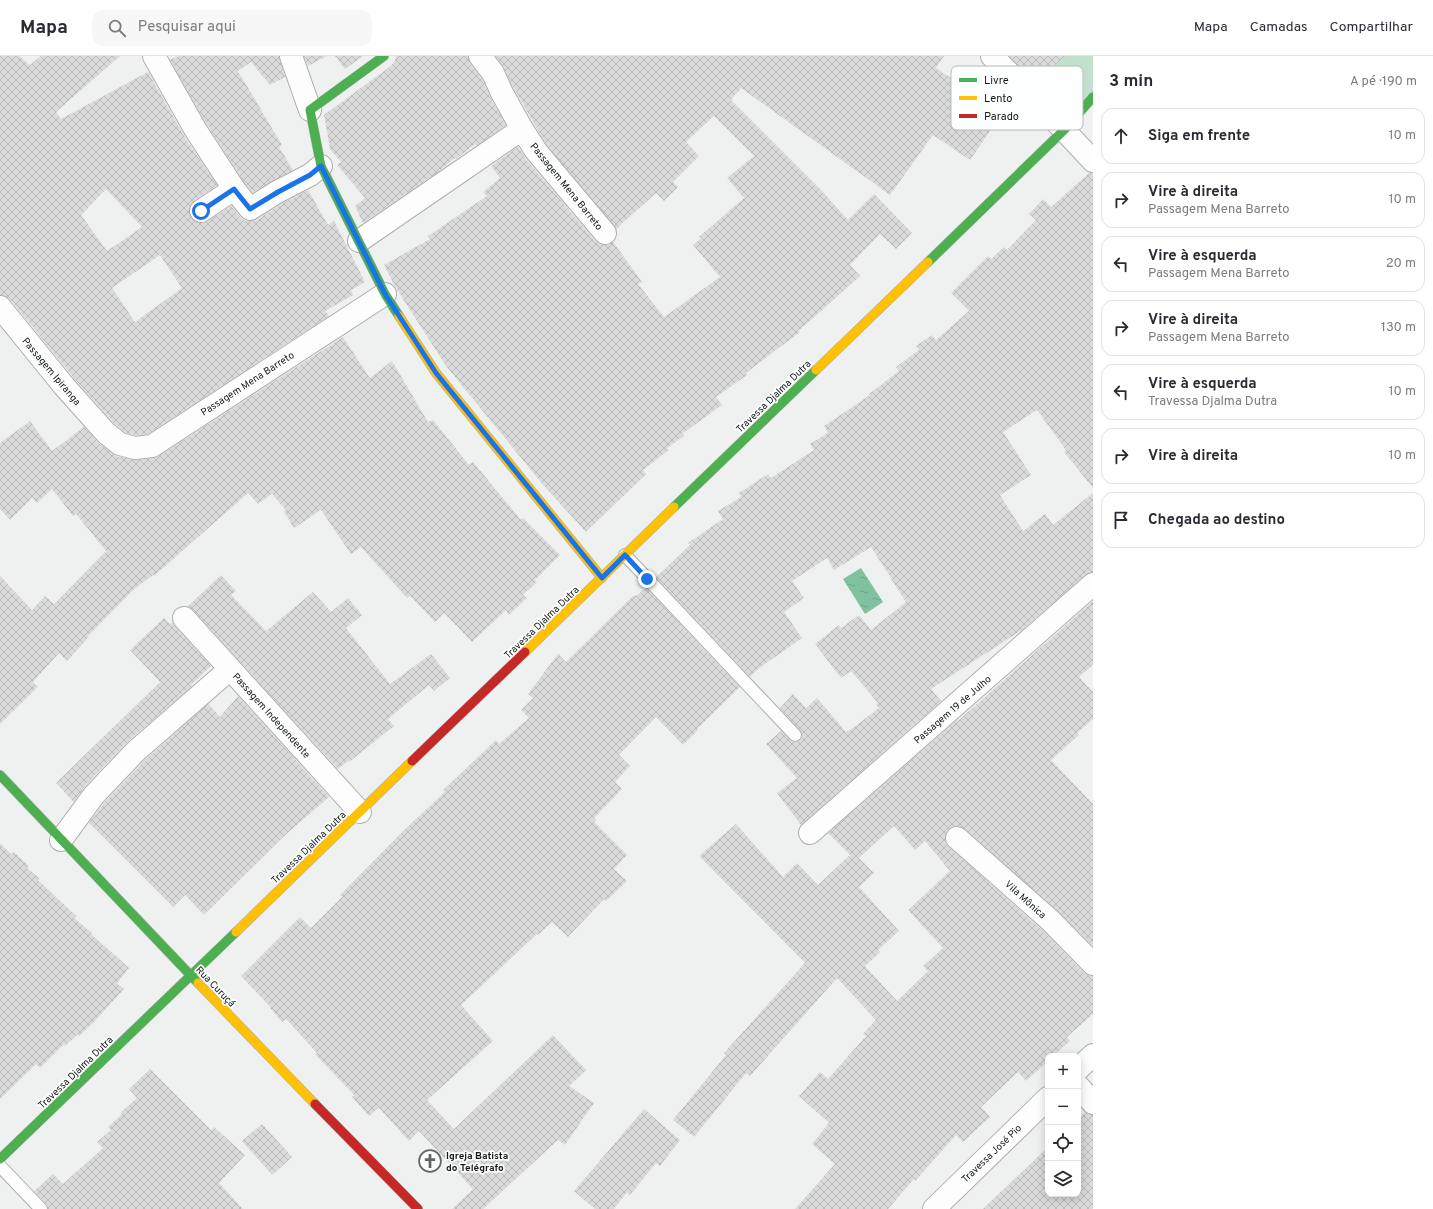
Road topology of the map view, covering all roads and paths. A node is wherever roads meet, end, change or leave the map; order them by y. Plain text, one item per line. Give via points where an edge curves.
1 (154, 56) edge
2 (291, 56) edge
3 (384, 56) edge
4 (480, 56) edge
5 (992, 56) edge
6 (1002, 66) edge
7 (1093, 97) edge
8 (1083, 108) edge
9 (310, 110) junction
10 (522, 129) junction
11 (1063, 130) edge
12 (1073, 130) edge
13 (1079, 130) edge
14 (1093, 139) edge
15 (1093, 161) edge
16 (321, 166) junction
17 (234, 189) junction
18 (201, 211) dead end
19 (605, 233) dead end
20 (359, 241) junction
21 (385, 294) junction
22 (2, 314) edge
23 (106, 433) joint
24 (625, 555) junction
25 (602, 578) junction
26 (1093, 584) edge
27 (184, 618) dead end
28 (230, 669) junction
29 (796, 735) dead end
30 (0, 775) edge
31 (360, 812) junction
32 (810, 833) dead end
33 (957, 838) dead end
34 (61, 840) junction
35 (1093, 964) edge
36 (191, 976) junction
37 (1093, 1055) edge
38 (1081, 1066) edge
39 (1081, 1089) edge
40 (1045, 1101) edge
41 (1093, 1103) edge
42 (0, 1159) edge
43 (0, 1166) edge
44 (41, 1209) edge
45 (418, 1209) edge
46 (934, 1209) edge

1 - 17 street via 195,130
2 - 9 street
3 - 9 street
4 - 10 street, Passagem Mena Barreto via 494,73
5 - 6 street
7 - 8 street, Travessa Djalma Dutra
9 - 16 street
10 - 19 street, Passagem Mena Barreto via 536,151
10 - 20 street
11 - 24 street, Travessa Djalma Dutra
12 - 15 street
13 - 14 street
16 - 17 street via 250,209
16 - 20 street
17 - 18 street
20 - 21 street
21 - 23 street, Passagem Mena Barreto via 152,446 135,448 120,444
21 - 25 street via 436,373
22 - 23 street, Passagem Ipiranga
24 - 25 street, Travessa Djalma Dutra
24 - 29 lane
25 - 31 street, Travessa Djalma Dutra
26 - 32 street, Passagem 19 de Julho
27 - 28 street, Passagem Independente
28 - 31 street, Passagem Independente
28 - 34 street via 136,751 94,795
30 - 34 street, Rua Curuçá
31 - 36 street, Travessa Djalma Dutra
33 - 35 street, Vila Mônica via 1051,921
34 - 36 street, Rua Curuçá
36 - 42 street, Travessa Djalma Dutra
36 - 45 street, Rua Curuçá
37 - 38 street
39 - 41 street
40 - 46 street, Travessa José Pio
43 - 44 lane

